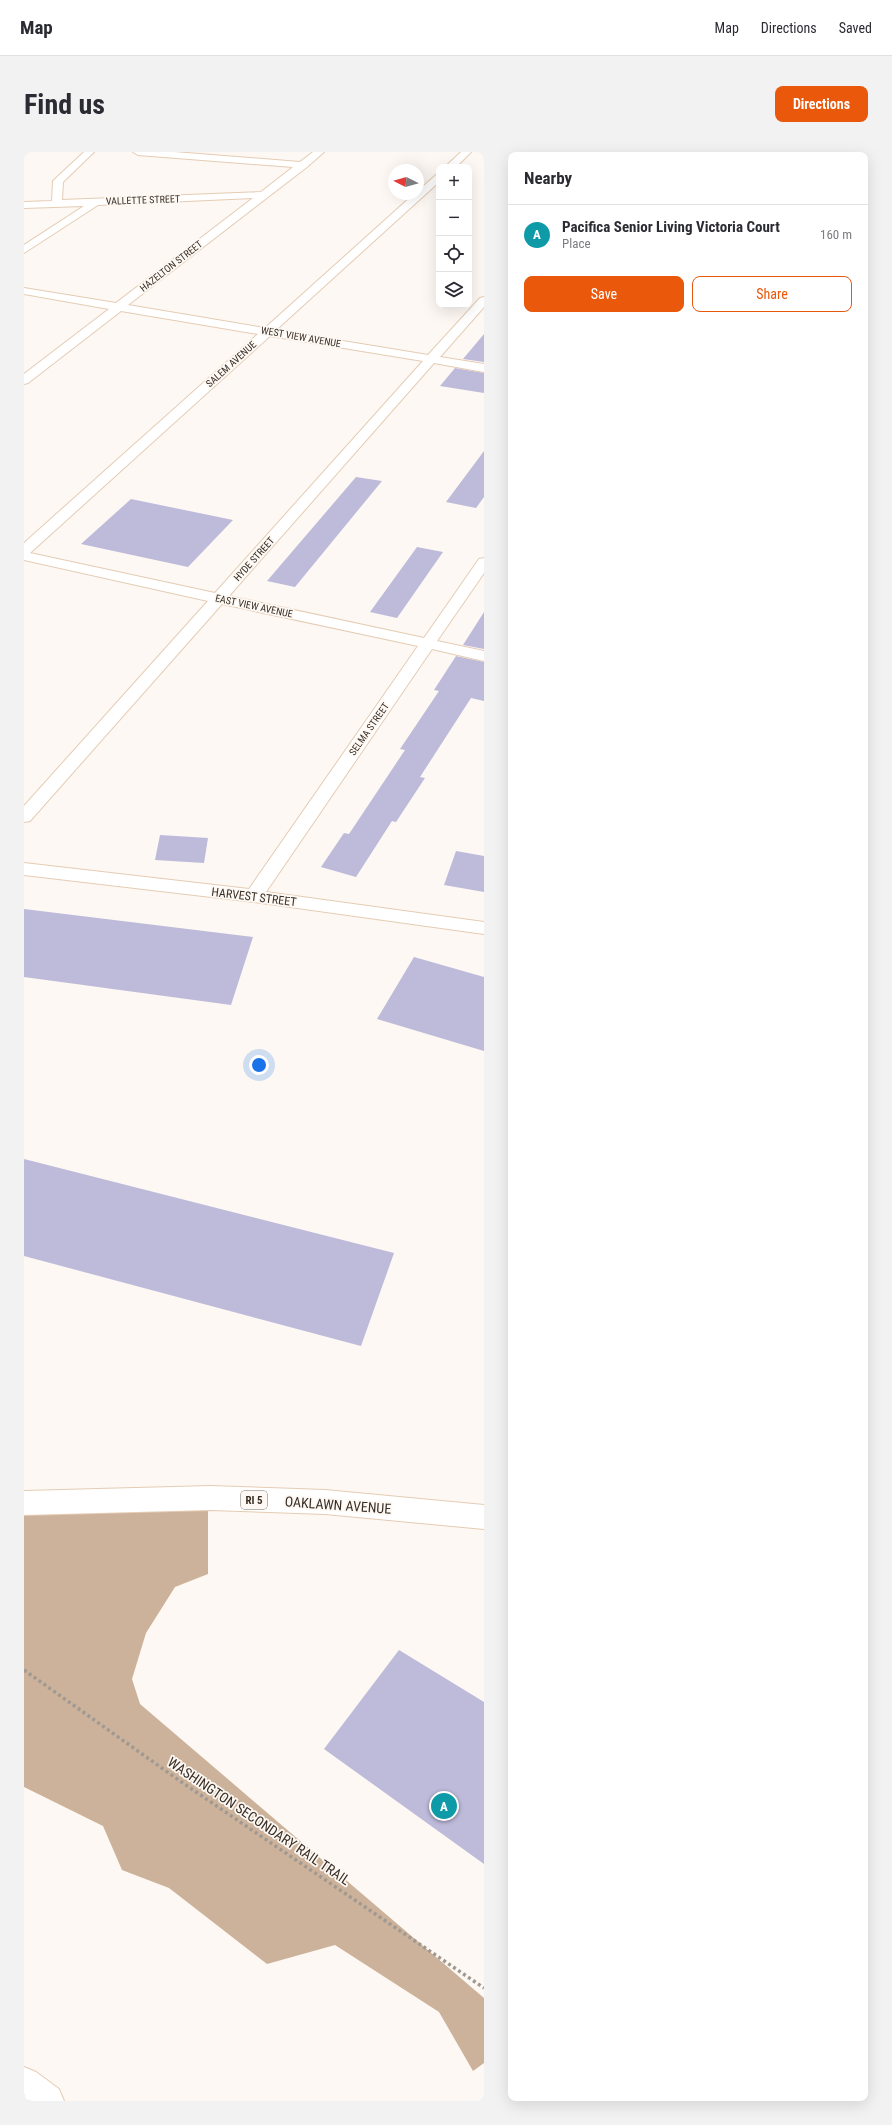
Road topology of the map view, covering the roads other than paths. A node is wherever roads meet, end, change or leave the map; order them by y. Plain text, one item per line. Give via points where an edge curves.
1 (89, 152) edge
2 (138, 152) edge
3 (319, 152) edge
4 (466, 152) edge
5 (453, 164) edge
6 (304, 165) junction
7 (436, 180) edge
8 (263, 196) junction
9 (96, 202) junction
10 (57, 203) junction
11 (24, 205) edge
12 (24, 250) edge
13 (24, 291) edge
14 (484, 300) edge
15 (119, 306) junction
16 (267, 331) junction
17 (431, 359) junction
18 (484, 368) edge
19 (24, 380) edge
20 (24, 550) edge
21 (24, 556) edge
22 (484, 562) edge
23 (218, 599) junction
24 (428, 644) junction
25 (484, 656) edge
26 (24, 817) edge
27 (24, 869) edge
28 (254, 896) junction
29 (484, 928) edge
30 (24, 1503) edge
31 (484, 1516) edge
32 (24, 2084) edge
33 (47, 2101) edge

1 - 10 street via 58,181
2 - 6 street
3 - 6 street, HAZELTON STREET
4 - 5 street
6 - 8 street, HAZELTON STREET
7 - 16 street, SALEM AVENUE
8 - 9 street, VALLETTE STREET
8 - 15 street, HAZELTON STREET
9 - 10 street, VALLETTE STREET
9 - 12 street
10 - 11 street, VALLETTE STREET
13 - 15 street, WEST VIEW AVENUE
14 - 17 street, HYDE STREET
15 - 16 street, WEST VIEW AVENUE
15 - 19 street, HAZELTON STREET
16 - 17 street, WEST VIEW AVENUE
16 - 20 street, SALEM AVENUE
17 - 18 street, WEST VIEW AVENUE
17 - 23 street, HYDE STREET
21 - 23 street, EAST VIEW AVENUE
22 - 24 street, SELMA STREET
23 - 24 street, EAST VIEW AVENUE
23 - 26 street, HYDE STREET
24 - 25 street, EAST VIEW AVENUE
24 - 28 street, SELMA STREET
27 - 28 street, HARVEST STREET
28 - 29 street, HARVEST STREET
30 - 31 street, OAKLAWN AVENUE / RI 5 via 218,1498 325,1502
32 - 33 street

